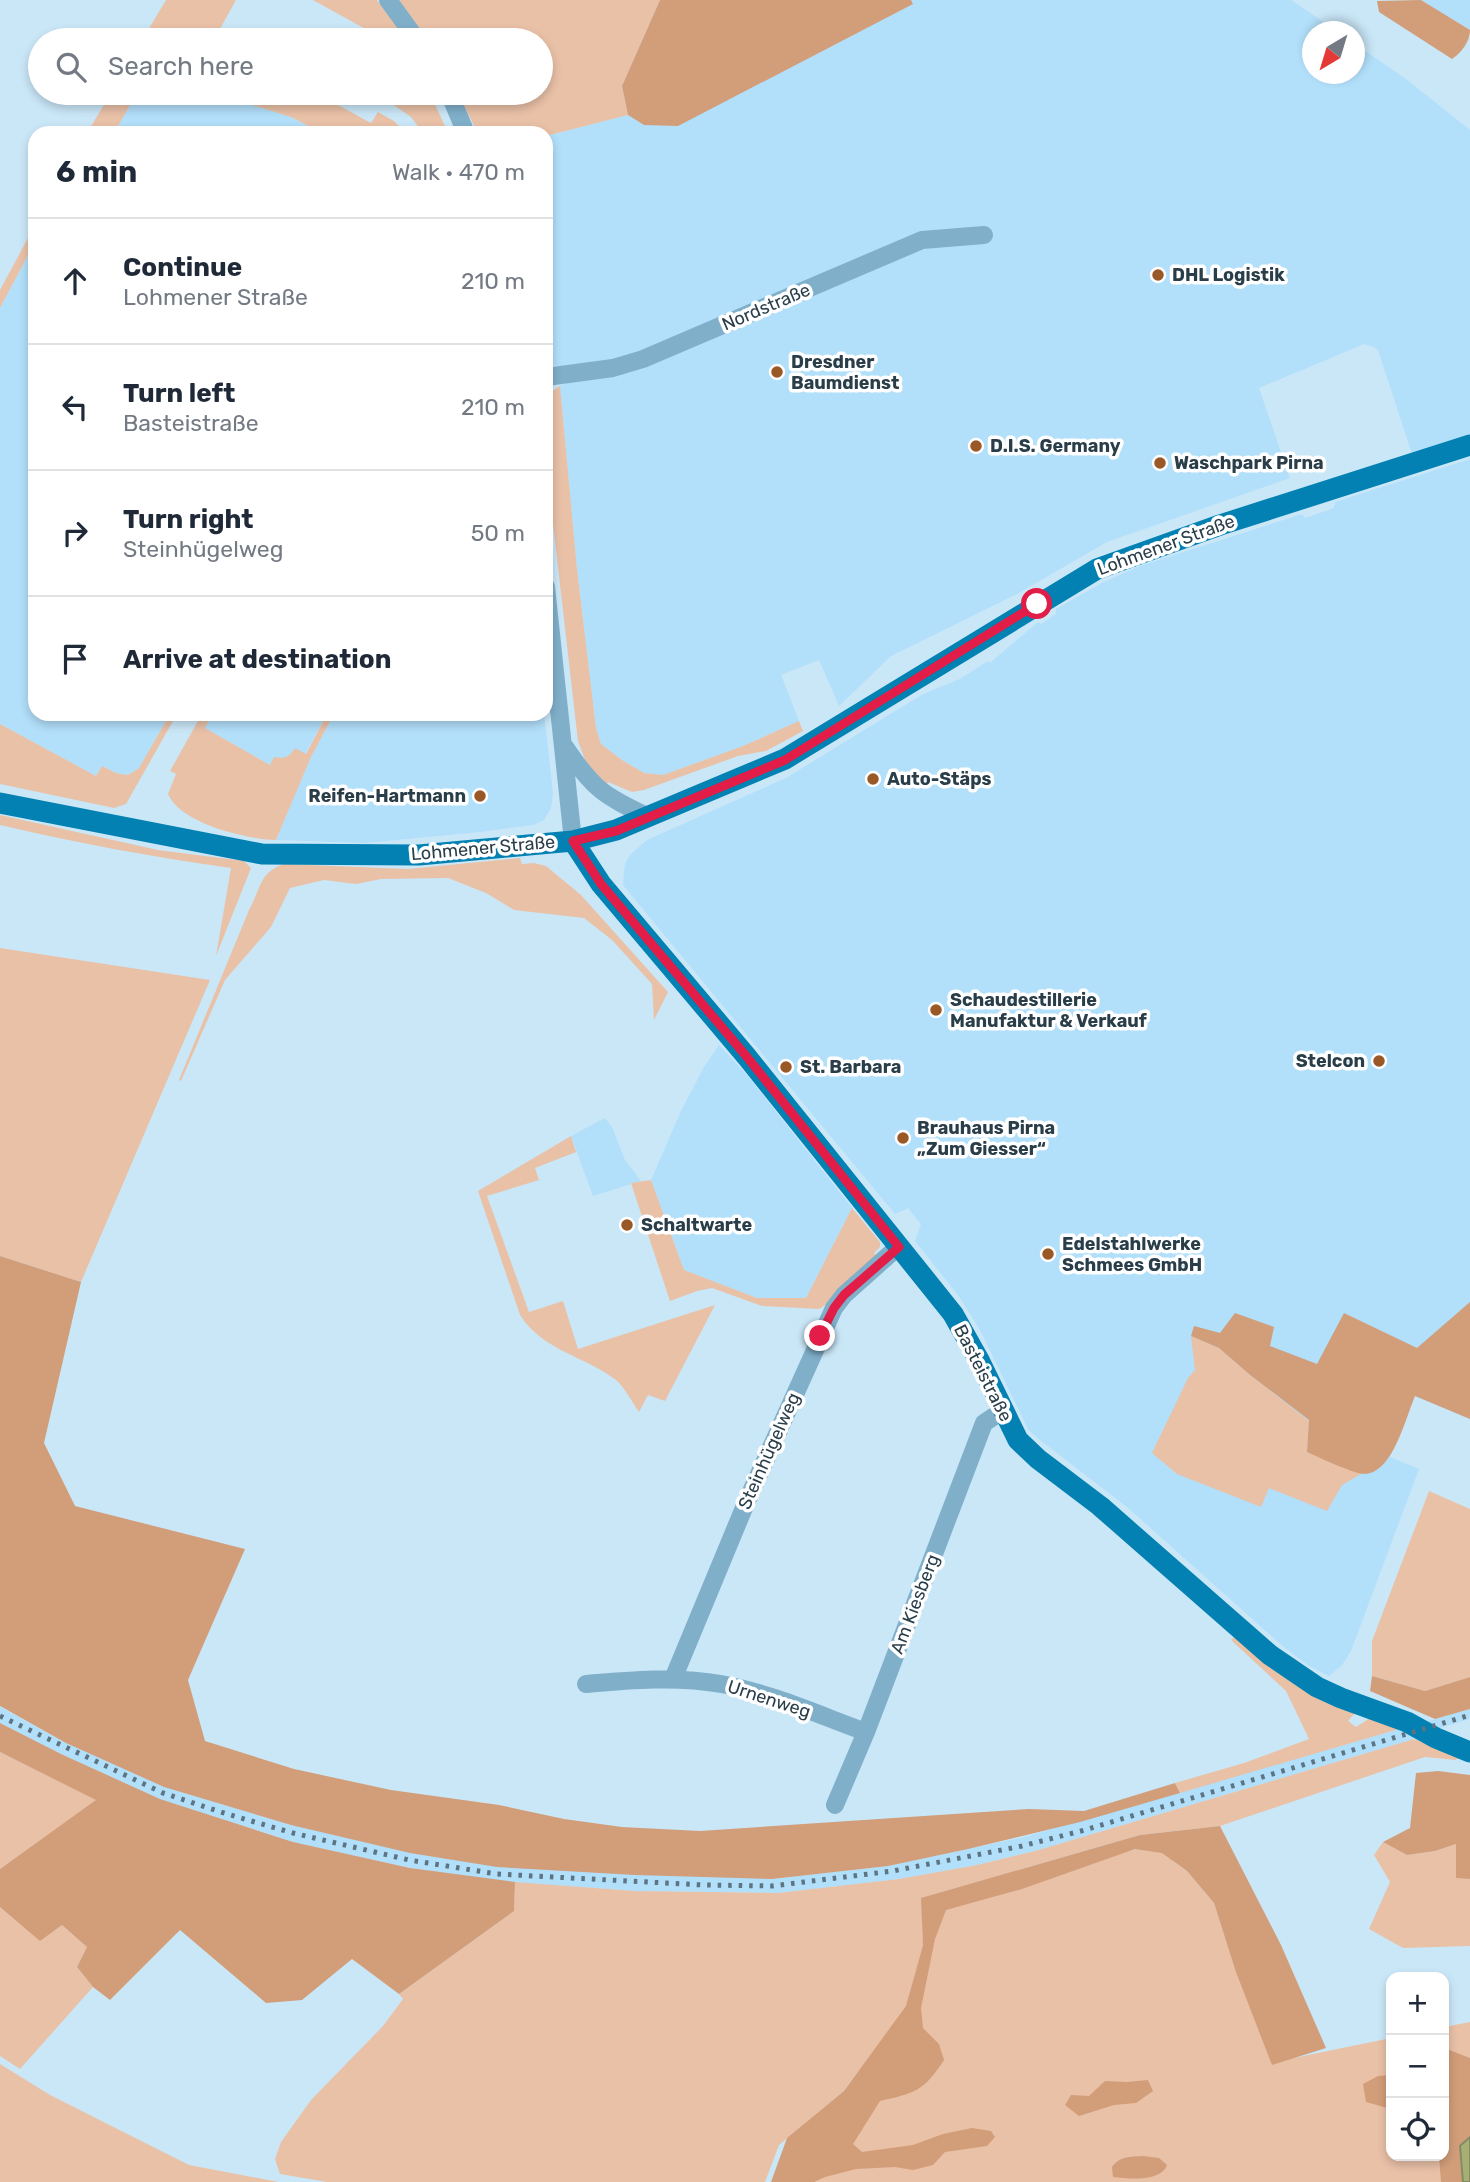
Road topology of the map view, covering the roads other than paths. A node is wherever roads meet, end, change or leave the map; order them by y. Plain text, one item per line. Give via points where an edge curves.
1 (388, 0) edge
2 (408, 28) edge
3 (454, 105) edge
4 (464, 126) edge
5 (984, 234) dead end
6 (553, 376) edge
7 (1470, 445) edge
8 (553, 652) edge
9 (563, 745) junction
10 (0, 803) edge
11 (649, 817) junction
12 (573, 841) junction
13 (899, 1247) junction
14 (1002, 1411) junction
15 (673, 1679) junction
16 (586, 1684) dead end
17 (866, 1732) junction
18 (1470, 1752) edge
19 (835, 1805) dead end

1 - 2 street
3 - 4 street
5 - 6 street, Nordstraße via 922,240 643,359
7 - 11 main road, Lohmener Straße via 1097,569 785,760
8 - 9 street
9 - 11 street via 585,778 611,800
9 - 12 street
10 - 12 main road, Lohmener Straße via 262,854 419,855
11 - 12 main road, Lohmener Straße
12 - 13 main road, Basteistraße via 601,884
13 - 14 main road, Basteistraße via 953,1314
13 - 15 street, Steinhügelweg via 834,1308
14 - 17 street, Am Kiesberg via 984,1423
14 - 18 main road, Basteistraße via 1027,1450 1080,1489 1293,1673 1341,1699 1407,1722
15 - 16 street, Urnenweg
15 - 17 street, Urnenweg via 755,1692
17 - 19 street, Am Kiesberg

